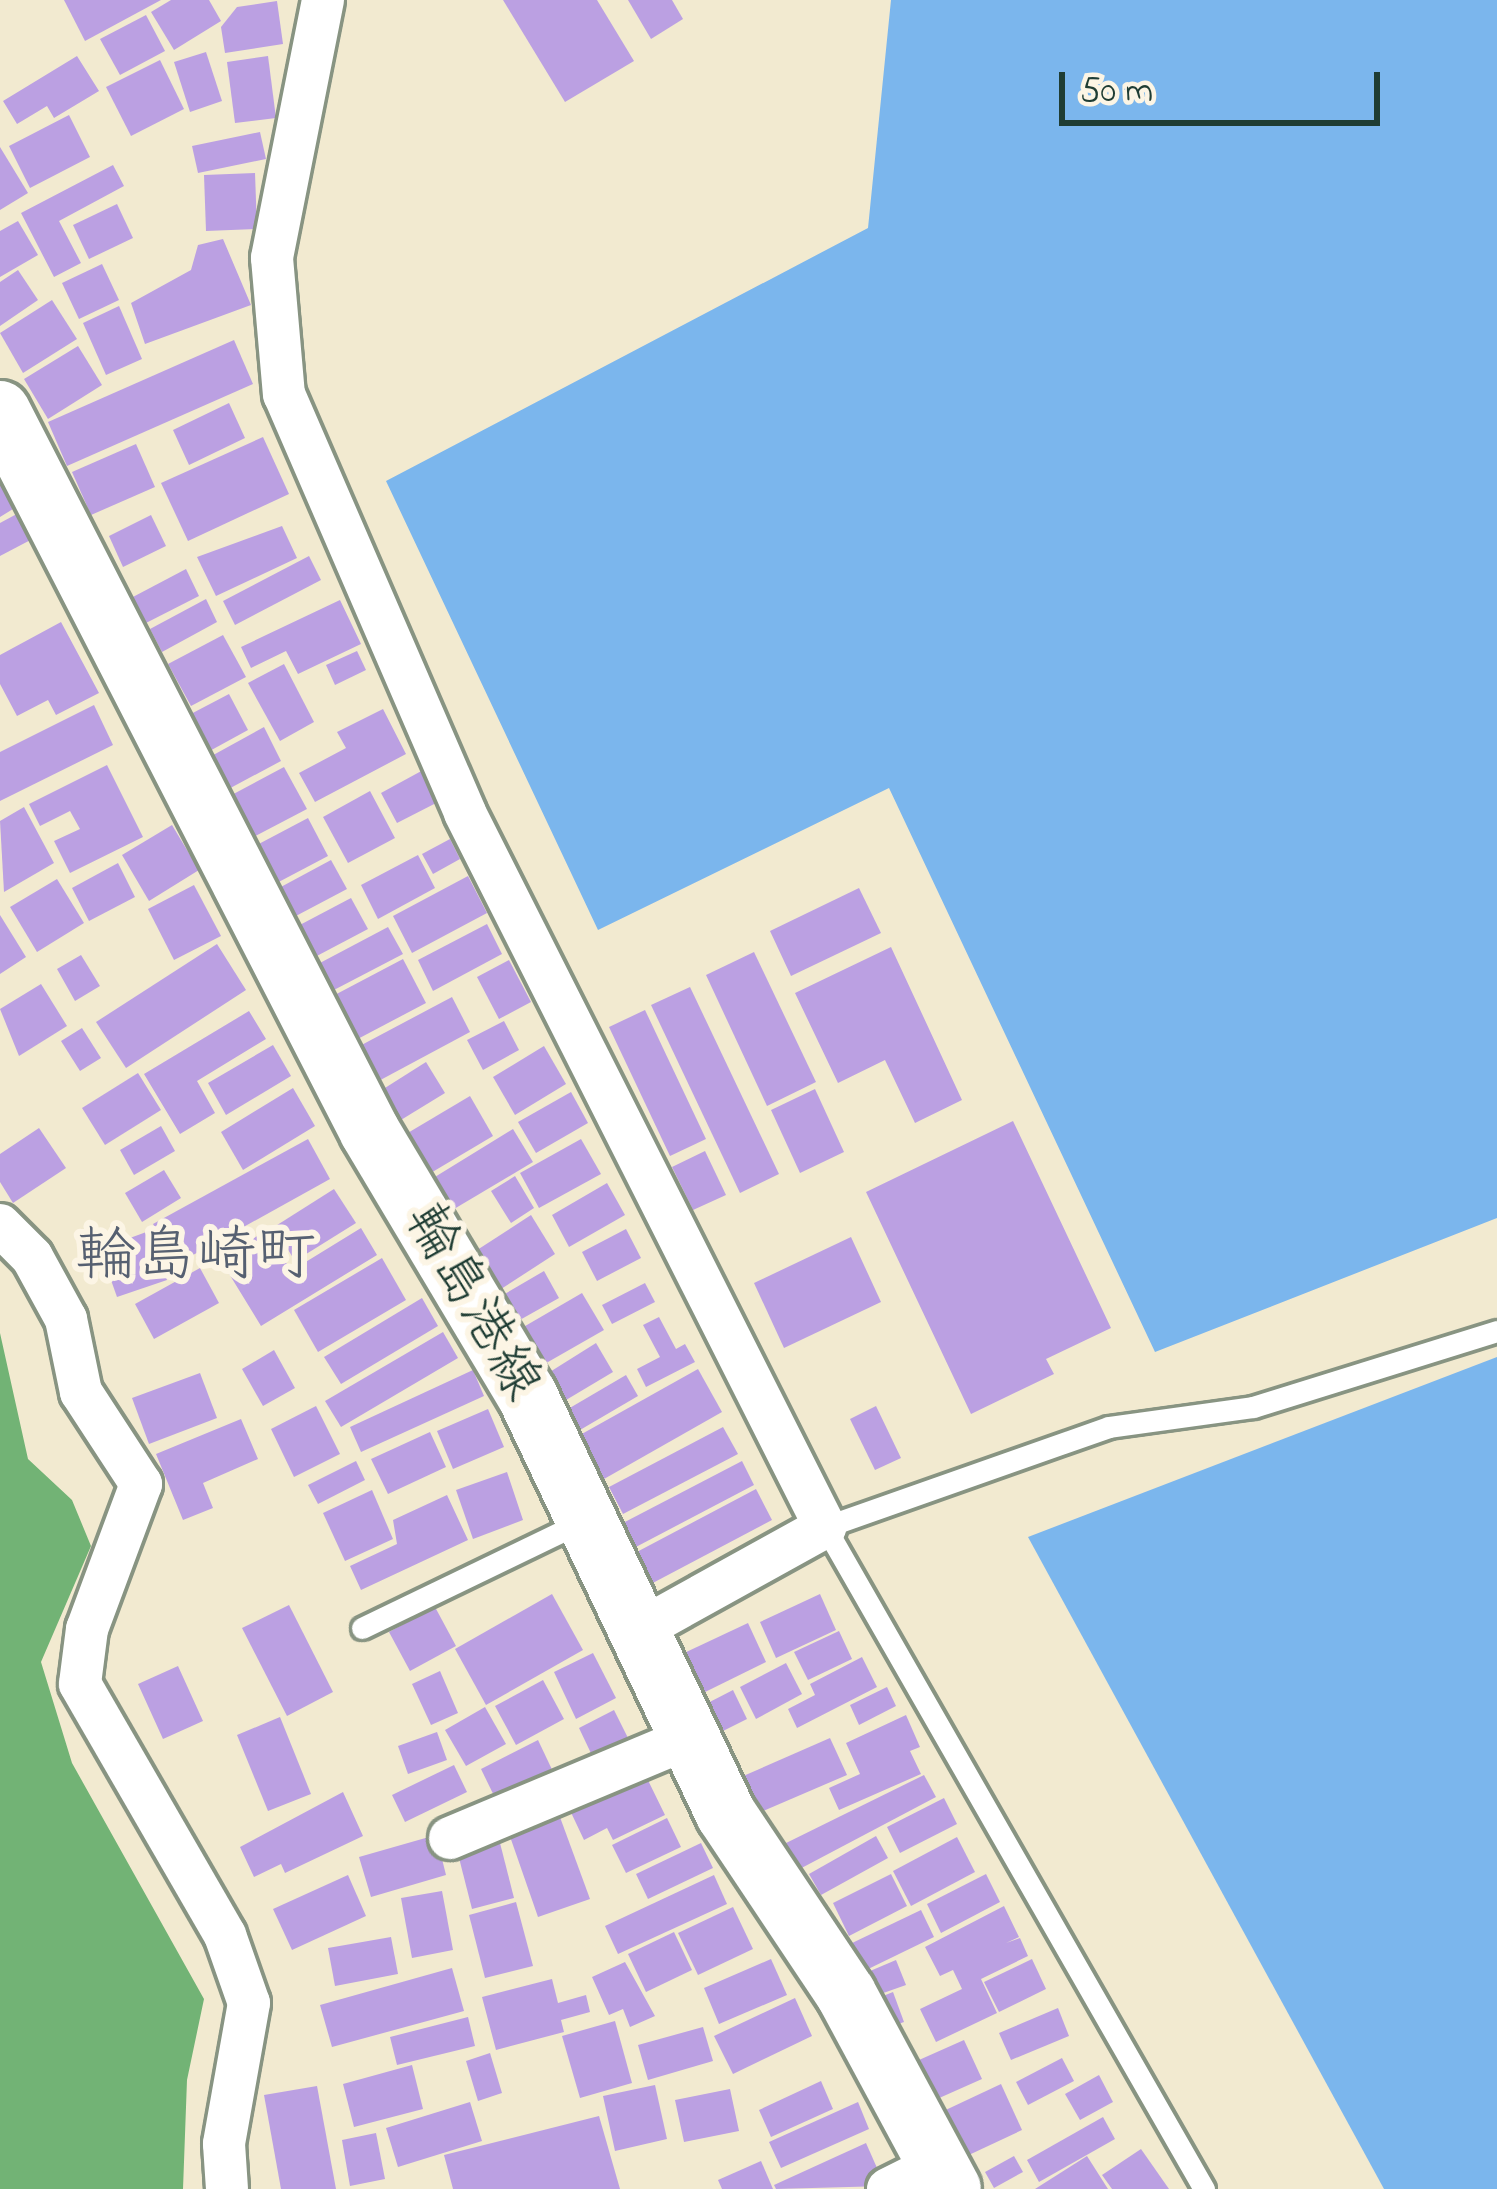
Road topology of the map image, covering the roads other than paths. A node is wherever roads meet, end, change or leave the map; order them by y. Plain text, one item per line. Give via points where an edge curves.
1 (323, 0) edge
2 (0, 411) edge
3 (0, 1225) edge
4 (1497, 1331) edge
5 (590, 1518) junction
6 (825, 1527) junction
7 (362, 1628) dead end
8 (641, 1629) junction
9 (689, 1738) junction
10 (450, 1838) dead end
11 (926, 2181) edge
12 (227, 2189) edge
13 (1204, 2189) edge

1 - 6 street via 272,259 284,394 465,813
2 - 5 main road, 輪島港線 via 370,1132 482,1313
3 - 12 street via 32,1257 66,1318 81,1392 141,1484 87,1629 80,1684 225,1935 249,2003 224,2144
4 - 6 lane via 1253,1407 1109,1427
5 - 7 lane
5 - 8 main road, 輪島港線
6 - 8 street
6 - 13 lane
8 - 9 main road, 輪島港線
9 - 10 street
9 - 11 main road, 輪島港線 via 727,1814 846,1994

